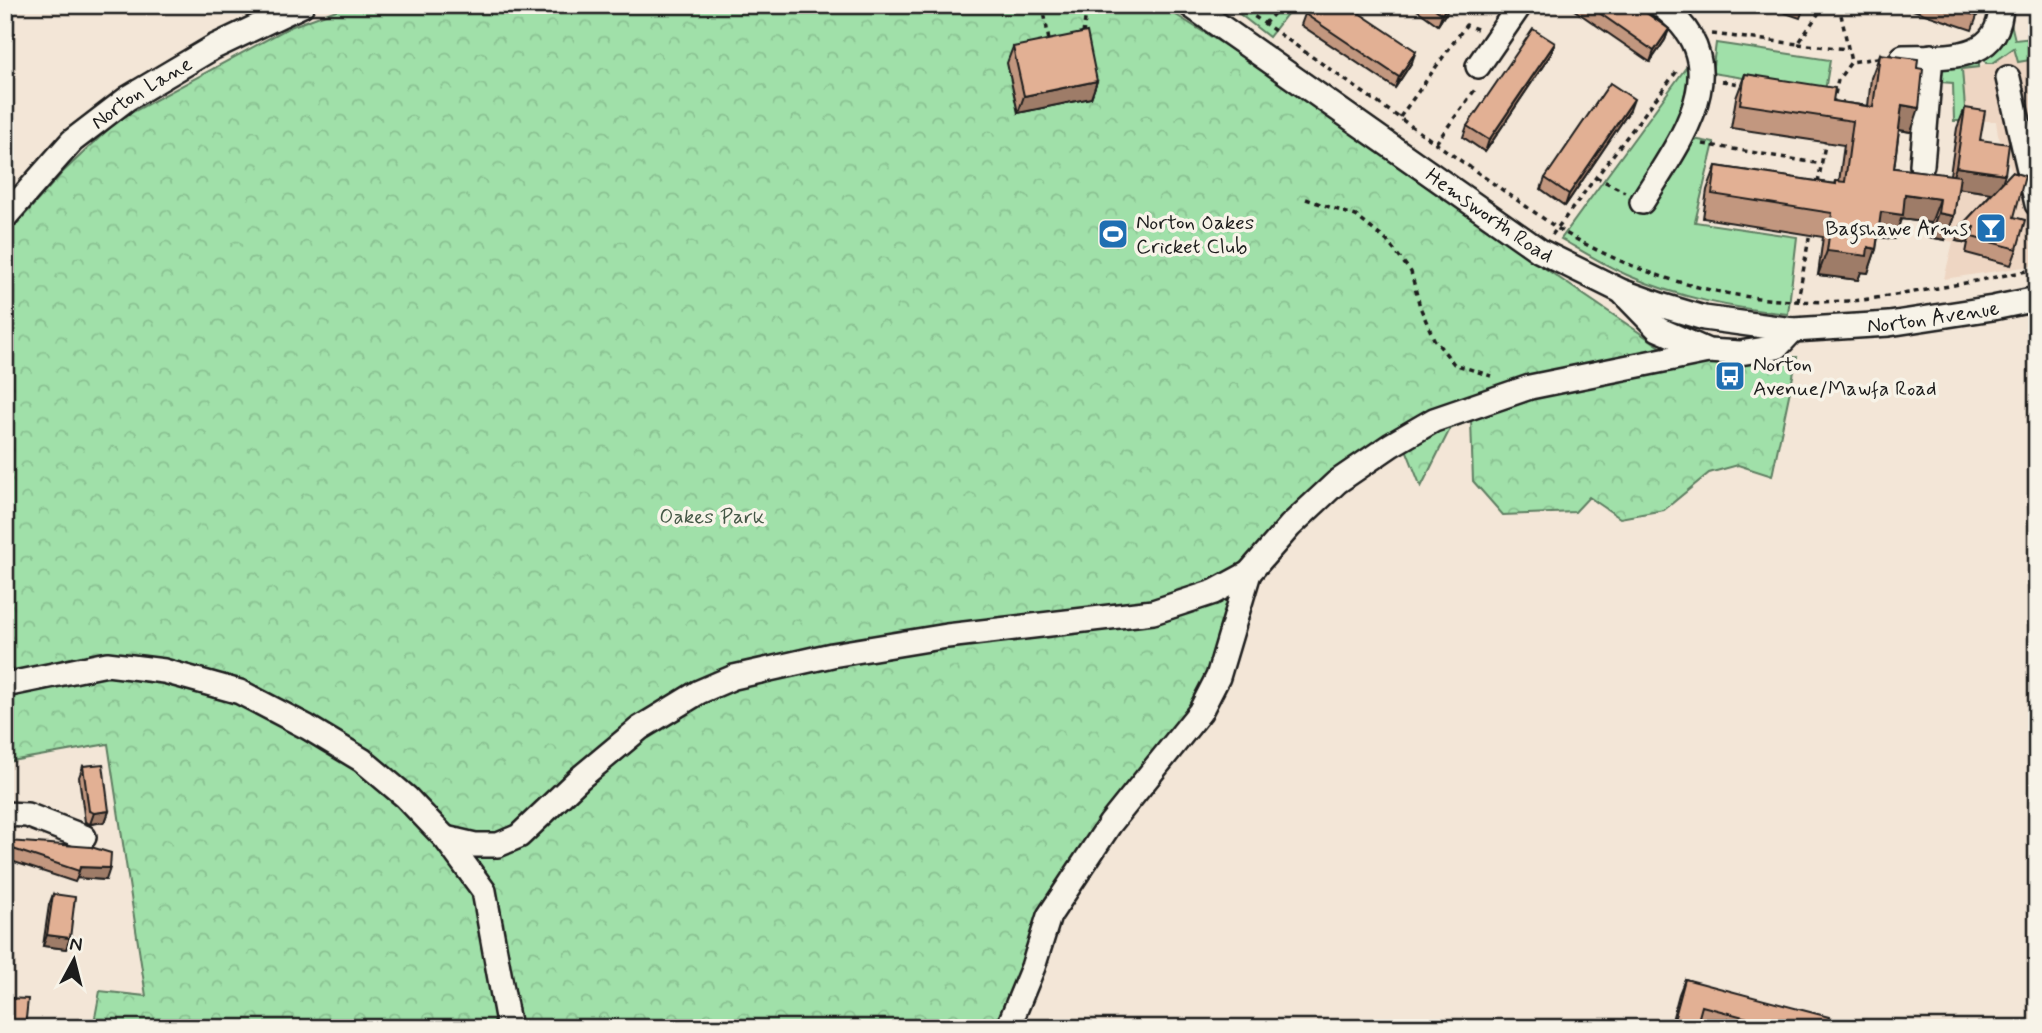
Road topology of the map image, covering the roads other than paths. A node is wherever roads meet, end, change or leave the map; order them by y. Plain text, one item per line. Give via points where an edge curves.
1 (302, 5) edge
2 (1190, 5) edge
3 (1520, 5) edge
4 (1660, 5) edge
5 (2001, 5) edge
6 (1931, 56) junction
7 (1903, 57) edge
8 (1478, 66) road end
9 (2008, 78) dead end
10 (1922, 165) dead end
11 (1643, 202) road end
12 (2037, 204) edge
13 (5, 217) edge
14 (1623, 292) junction
15 (2037, 299) edge
16 (1830, 329) joint
17 (1793, 330) junction
18 (1708, 351) junction
19 (1249, 573) junction
20 (5, 685) edge
21 (5, 814) edge
22 (84, 837) dead end
23 (445, 838) junction
24 (509, 1028) edge
25 (1008, 1028) edge

1 - 13 street, Norton Lane via 214,47 128,98 72,141
2 - 14 street, Hemsworth Road via 1540,251
3 - 8 street
4 - 11 street via 1675,16 1692,40 1700,86 1692,121
5 - 6 street via 1999,23 1985,47
6 - 7 street
6 - 10 street
9 - 12 street
14 - 17 street, Hemsworth Road via 1704,318
14 - 18 street via 1658,329
15 - 16 street, Norton Avenue via 1889,324
16 - 17 street, Hemsworth Road
17 - 18 street via 1777,347 1740,353
18 - 19 street via 1530,387 1434,420 1337,482
19 - 23 street via 1214,592 1153,612 947,636 734,677 699,691 640,728 519,836 498,845
19 - 25 street via 1218,677 1200,712 1110,824 1049,916
20 - 23 street via 107,664 164,671 240,692 362,760
21 - 22 street via 27,815
23 - 24 street via 484,891

